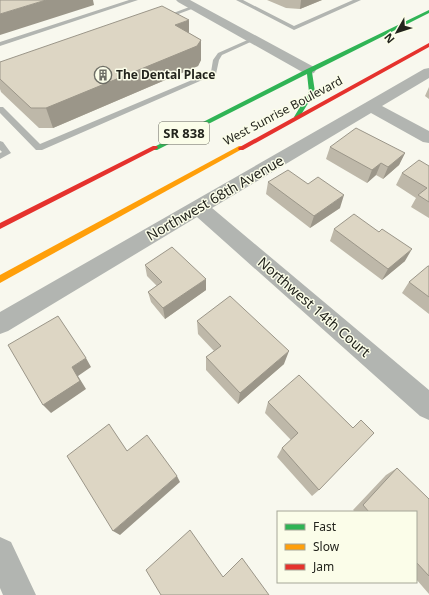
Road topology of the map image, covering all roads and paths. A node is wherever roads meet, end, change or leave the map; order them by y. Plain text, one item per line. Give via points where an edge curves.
1 (132, 0) edge
2 (182, 0) edge
3 (238, 0) edge
4 (358, 0) edge
5 (194, 7) junction
6 (429, 11) edge
7 (157, 20) edge
8 (254, 39) junction
9 (0, 44) edge
10 (429, 45) edge
11 (310, 70) junction
12 (429, 72) edge
13 (370, 106) junction
14 (0, 108) edge
15 (296, 117) junction
16 (429, 138) edge
17 (0, 144) edge
18 (0, 156) edge
19 (198, 207) junction
20 (0, 226) edge
21 (0, 279) edge
22 (0, 324) edge
23 (429, 407) edge
24 (0, 553) edge
25 (20, 595) edge

1 - 9 lane
2 - 5 street
3 - 4 lane via 294,28
5 - 7 lane
5 - 8 street
6 - 11 highway, West Sunrise Boulevard / SR 838
8 - 11 street
8 - 14 lane via 220,54 216,60 214,73 39,148
10 - 15 highway, West Sunrise Boulevard / SR 838
11 - 15 highway via 312,92
11 - 20 highway, West Sunrise Boulevard / SR 838
12 - 13 street, Northwest 68th Avenue
13 - 16 street
13 - 19 street, Northwest 68th Avenue
15 - 21 highway, West Sunrise Boulevard / SR 838
17 - 18 lane via 7,153
19 - 22 street, Northwest 68th Avenue
19 - 23 street, Northwest 14th Court
24 - 25 street

